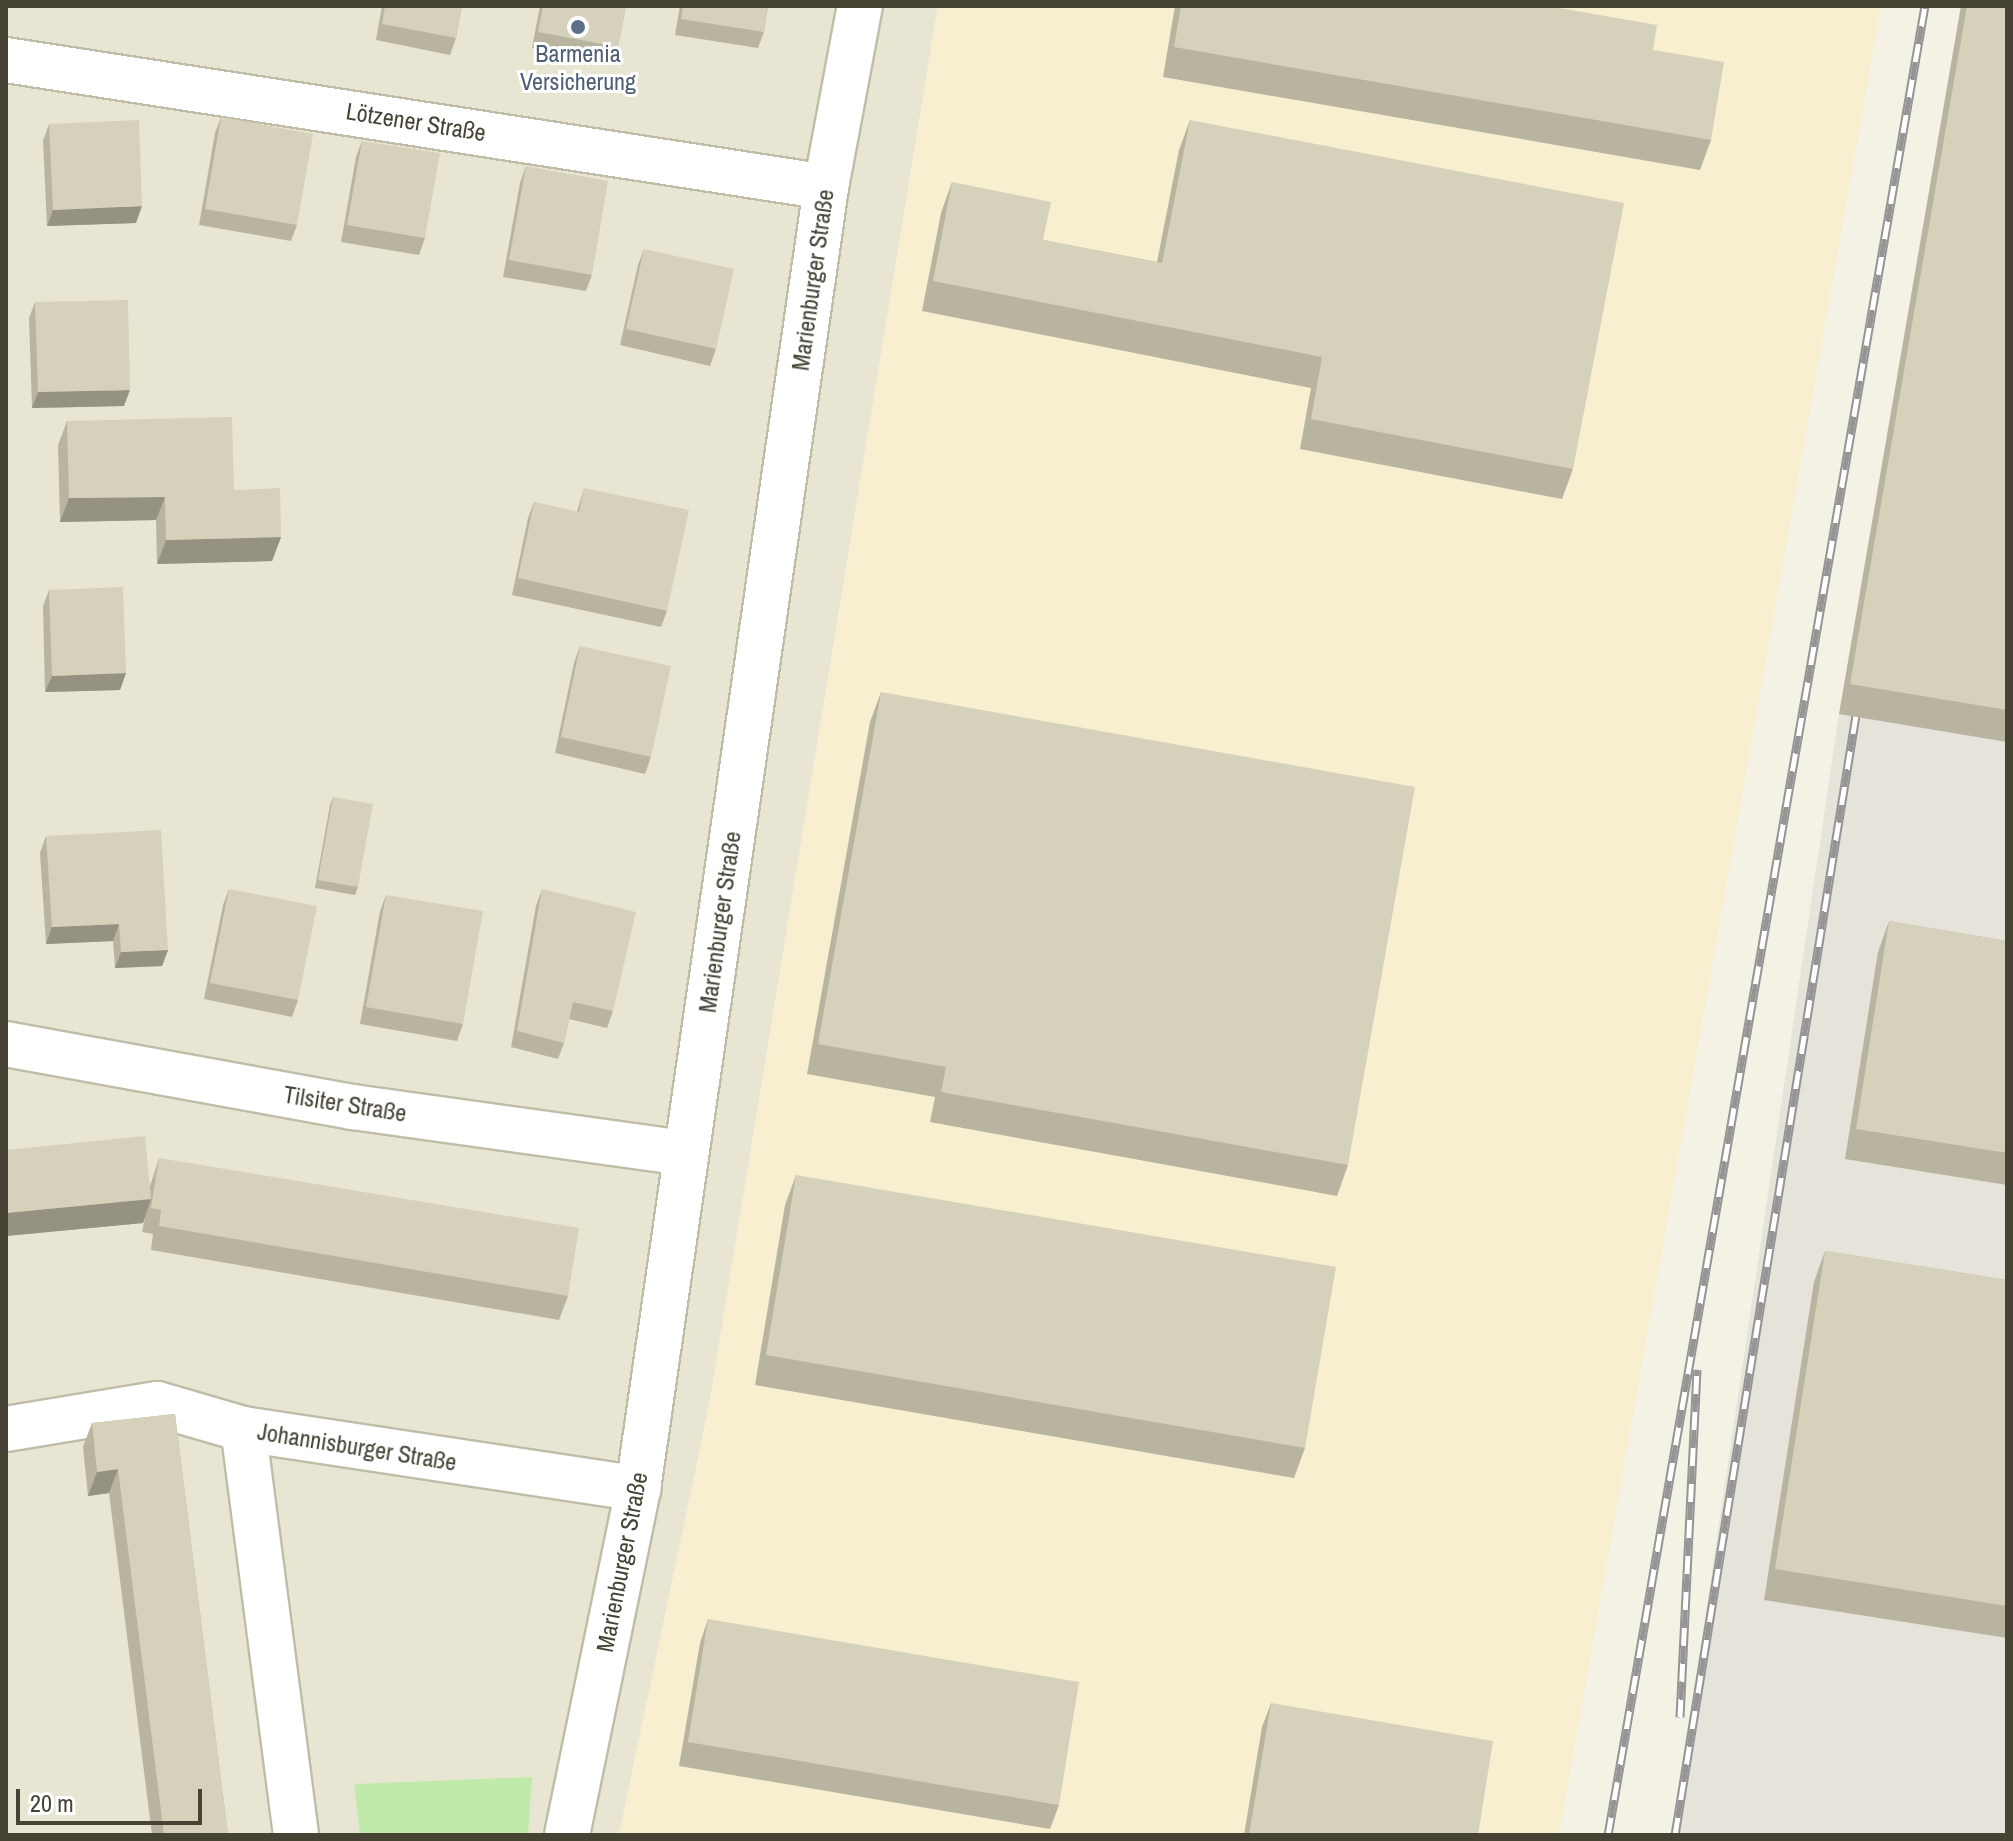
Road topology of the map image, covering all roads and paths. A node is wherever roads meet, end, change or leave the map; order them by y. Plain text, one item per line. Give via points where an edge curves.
1 (860, 6) edge
2 (6, 60) edge
3 (826, 187) junction
4 (6, 1044) edge
5 (686, 1153) junction
6 (6, 1429) edge
7 (243, 1429) junction
8 (638, 1489) junction
9 (296, 1835) edge
10 (567, 1835) edge

1 - 3 street, Marienburger Straße
2 - 3 street, Lötzener Straße
3 - 5 street, Marienburger Straße
4 - 5 street, Tilsiter Straße via 353,1107
5 - 8 street, Marienburger Straße
6 - 7 street via 157,1404
7 - 8 street, Johannisburger Straße
7 - 9 street, Johannisburger Straße
8 - 10 street, Marienburger Straße

